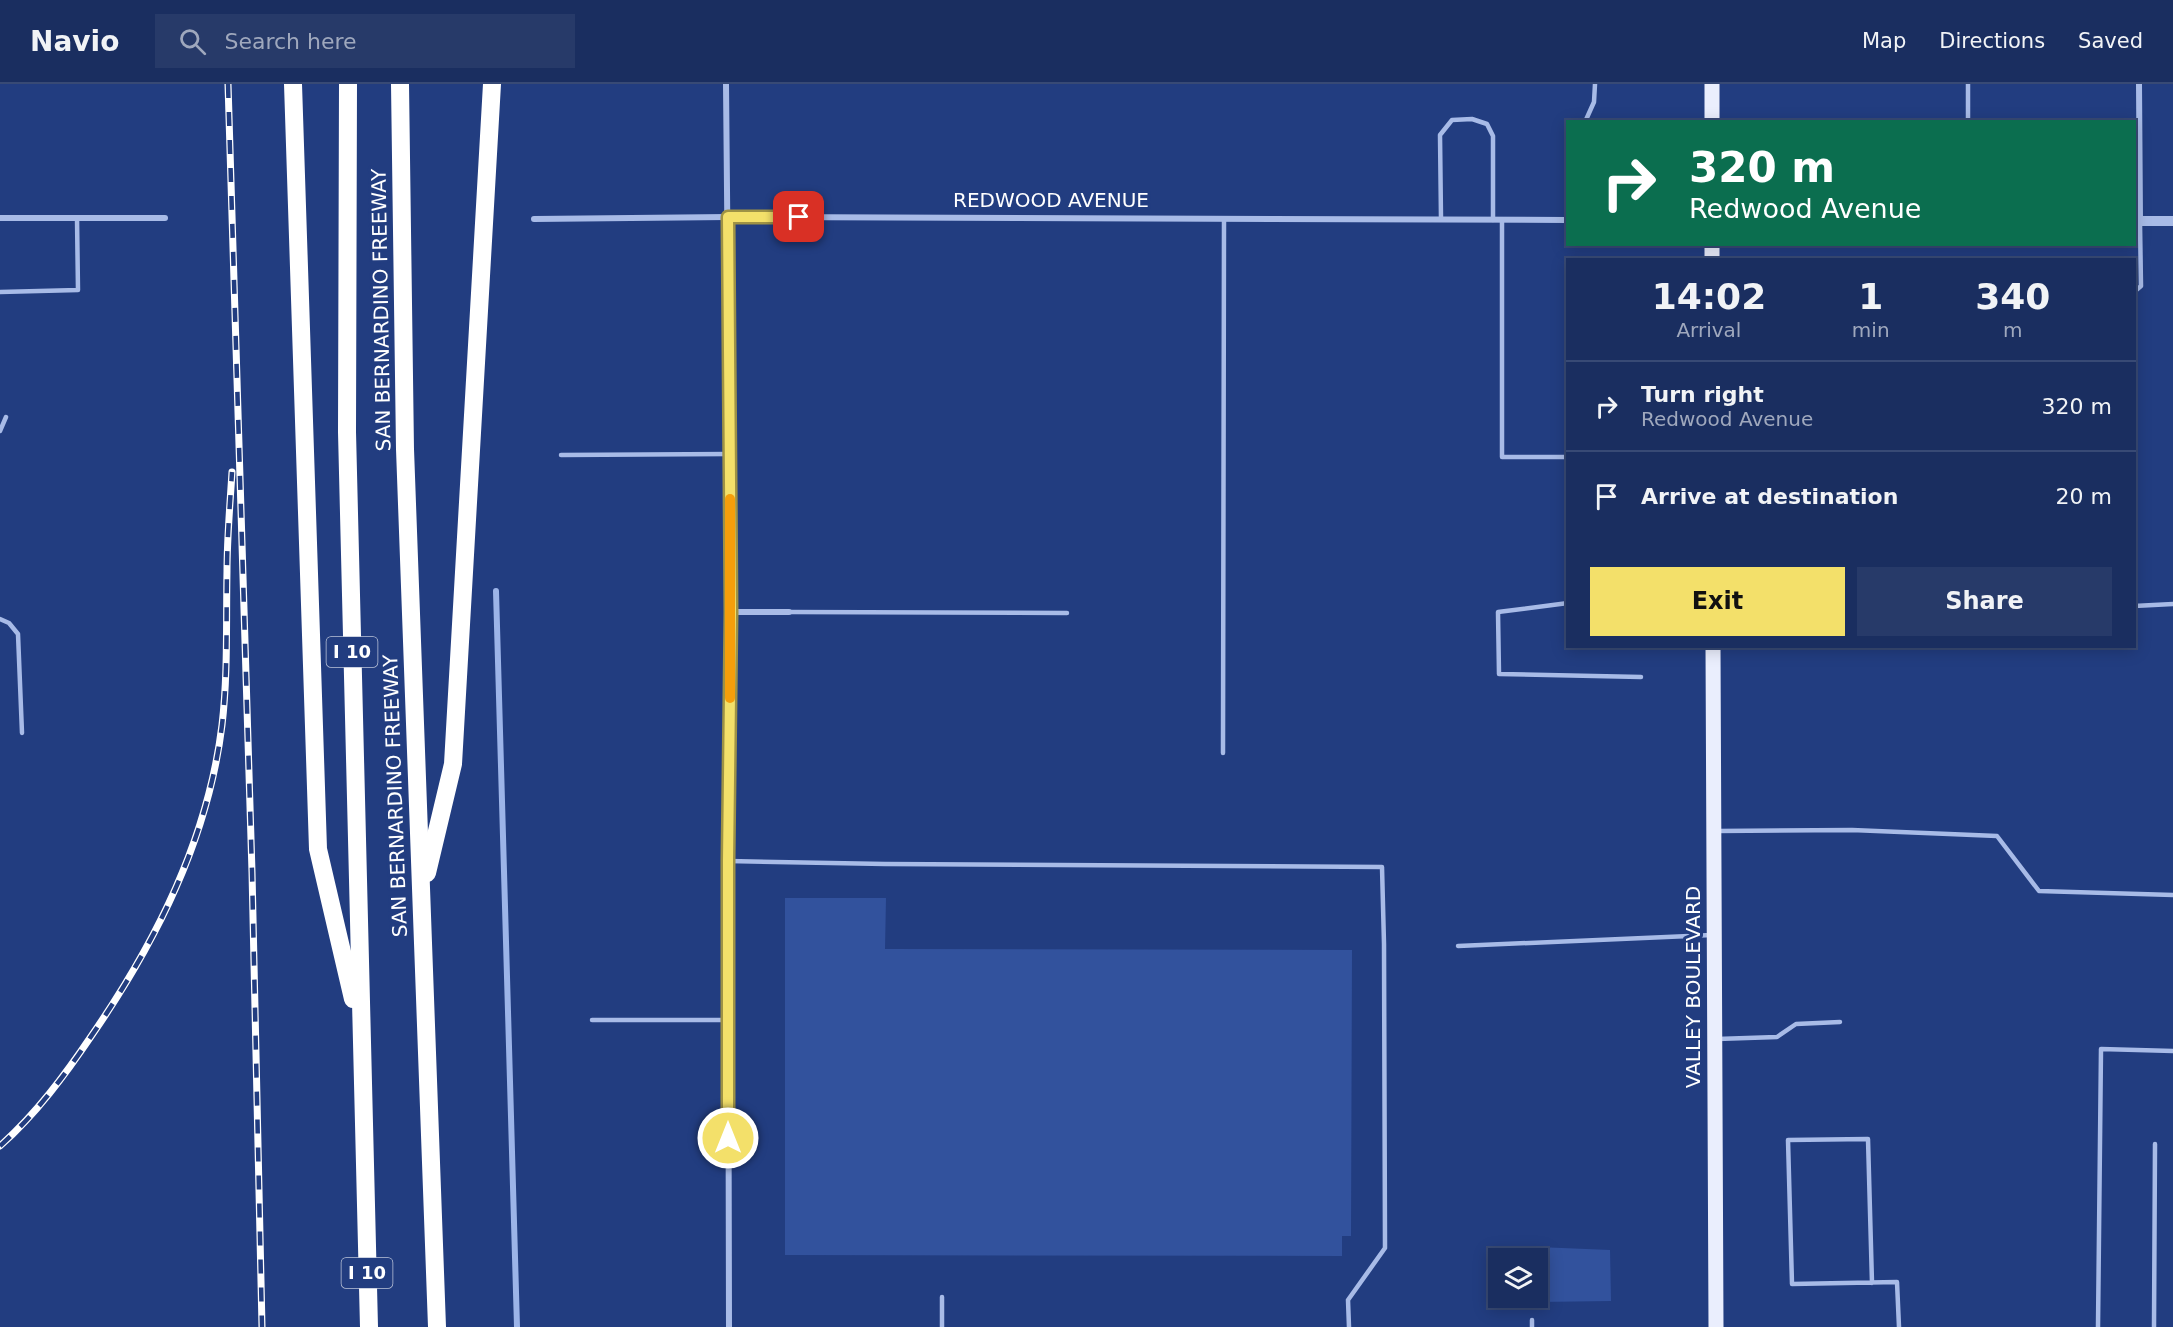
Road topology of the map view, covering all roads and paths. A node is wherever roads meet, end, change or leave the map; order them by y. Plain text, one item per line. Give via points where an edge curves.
1 (293, 84) edge
2 (348, 84) edge
3 (400, 84) edge
4 (492, 84) edge
5 (726, 84) edge
6 (1595, 84) edge
7 (1712, 84) edge
8 (1968, 84) edge
9 (2139, 84) edge
10 (1586, 120) edge
11 (1712, 120) edge
12 (1968, 120) edge
13 (728, 217) junction
14 (0, 218) edge
15 (77, 218) junction
16 (165, 218) dead end
17 (534, 219) dead end
18 (1224, 219) junction
19 (1441, 219) junction
20 (1493, 220) junction
21 (1502, 220) junction
22 (1566, 220) edge
23 (2137, 221) edge
24 (2173, 221) edge
25 (2136, 290) edge
26 (0, 292) edge
27 (6, 417) dead end
28 (0, 430) edge
29 (730, 453) junction
30 (561, 455) dead end
31 (1566, 457) edge
32 (1566, 603) edge
33 (2173, 604) edge
34 (2136, 606) edge
35 (731, 612) junction
36 (789, 612) joint
37 (1067, 613) dead end
38 (0, 619) edge
39 (1713, 648) edge
40 (1641, 676) dead end
41 (22, 733) dead end
42 (1224, 753) dead end
43 (1714, 831) junction
44 (728, 861) junction
45 (2173, 895) edge
46 (422, 898) junction
47 (1714, 935) junction
48 (1458, 945) dead end
49 (592, 1020) dead end
50 (728, 1020) junction
51 (1840, 1023) dead end
52 (362, 1038) junction
53 (1714, 1039) junction
54 (2173, 1051) edge
55 (2155, 1144) dead end
56 (1872, 1283) junction
57 (942, 1297) dead end
58 (1532, 1320) dead end
59 (369, 1327) edge
60 (437, 1327) edge
61 (729, 1327) edge
62 (942, 1327) edge
63 (1349, 1327) edge
64 (1532, 1327) edge
65 (1716, 1327) edge
66 (1899, 1327) edge
67 (2098, 1327) edge
68 (2154, 1327) edge

1 - 52 highway via 318,849
2 - 52 highway, SAN BERNARDINO FREEWAY / I 10 via 346,432
3 - 46 highway, SAN BERNARDINO FREEWAY via 405,449
4 - 46 highway via 453,764
5 - 13 street
6 - 10 lane via 1594,102
7 - 11 main road
8 - 12 lane
9 - 23 street
13 - 17 street, REDWOOD AVENUE
13 - 18 street, REDWOOD AVENUE
13 - 29 street
14 - 15 street
15 - 16 street
15 - 26 lane via 78,290
18 - 19 street, REDWOOD AVENUE
18 - 42 lane
19 - 20 street, REDWOOD AVENUE
19 - 20 lane via 1440,135 1452,120 1472,119 1487,124 1493,136
20 - 21 street, REDWOOD AVENUE
21 - 22 street, REDWOOD AVENUE
21 - 31 lane via 1502,457
23 - 24 street
23 - 25 lane via 2141,286
27 - 28 lane
29 - 30 lane
29 - 35 street
32 - 40 lane via 1498,612 1499,674
33 - 34 lane
35 - 36 street
35 - 44 street
36 - 37 lane
38 - 41 lane via 9,622 18,634
39 - 43 main road, VALLEY BOULEVARD
43 - 45 lane via 1852,830 1997,836 2039,891
43 - 47 main road, VALLEY BOULEVARD
44 - 50 street
44 - 63 lane via 1382,867 1385,1248 1348,1300
46 - 60 highway, SAN BERNARDINO FREEWAY
47 - 48 lane
47 - 53 main road, VALLEY BOULEVARD
49 - 50 lane
50 - 61 street
51 - 53 lane via 1796,1024 1777,1037
52 - 59 highway, SAN BERNARDINO FREEWAY / I 10
53 - 65 main road, VALLEY BOULEVARD
54 - 67 lane via 2101,1049
55 - 68 lane
56 - 56 lane via 1792,1284 1788,1140 1868,1139
56 - 66 lane via 1897,1282
57 - 62 lane
58 - 64 lane

